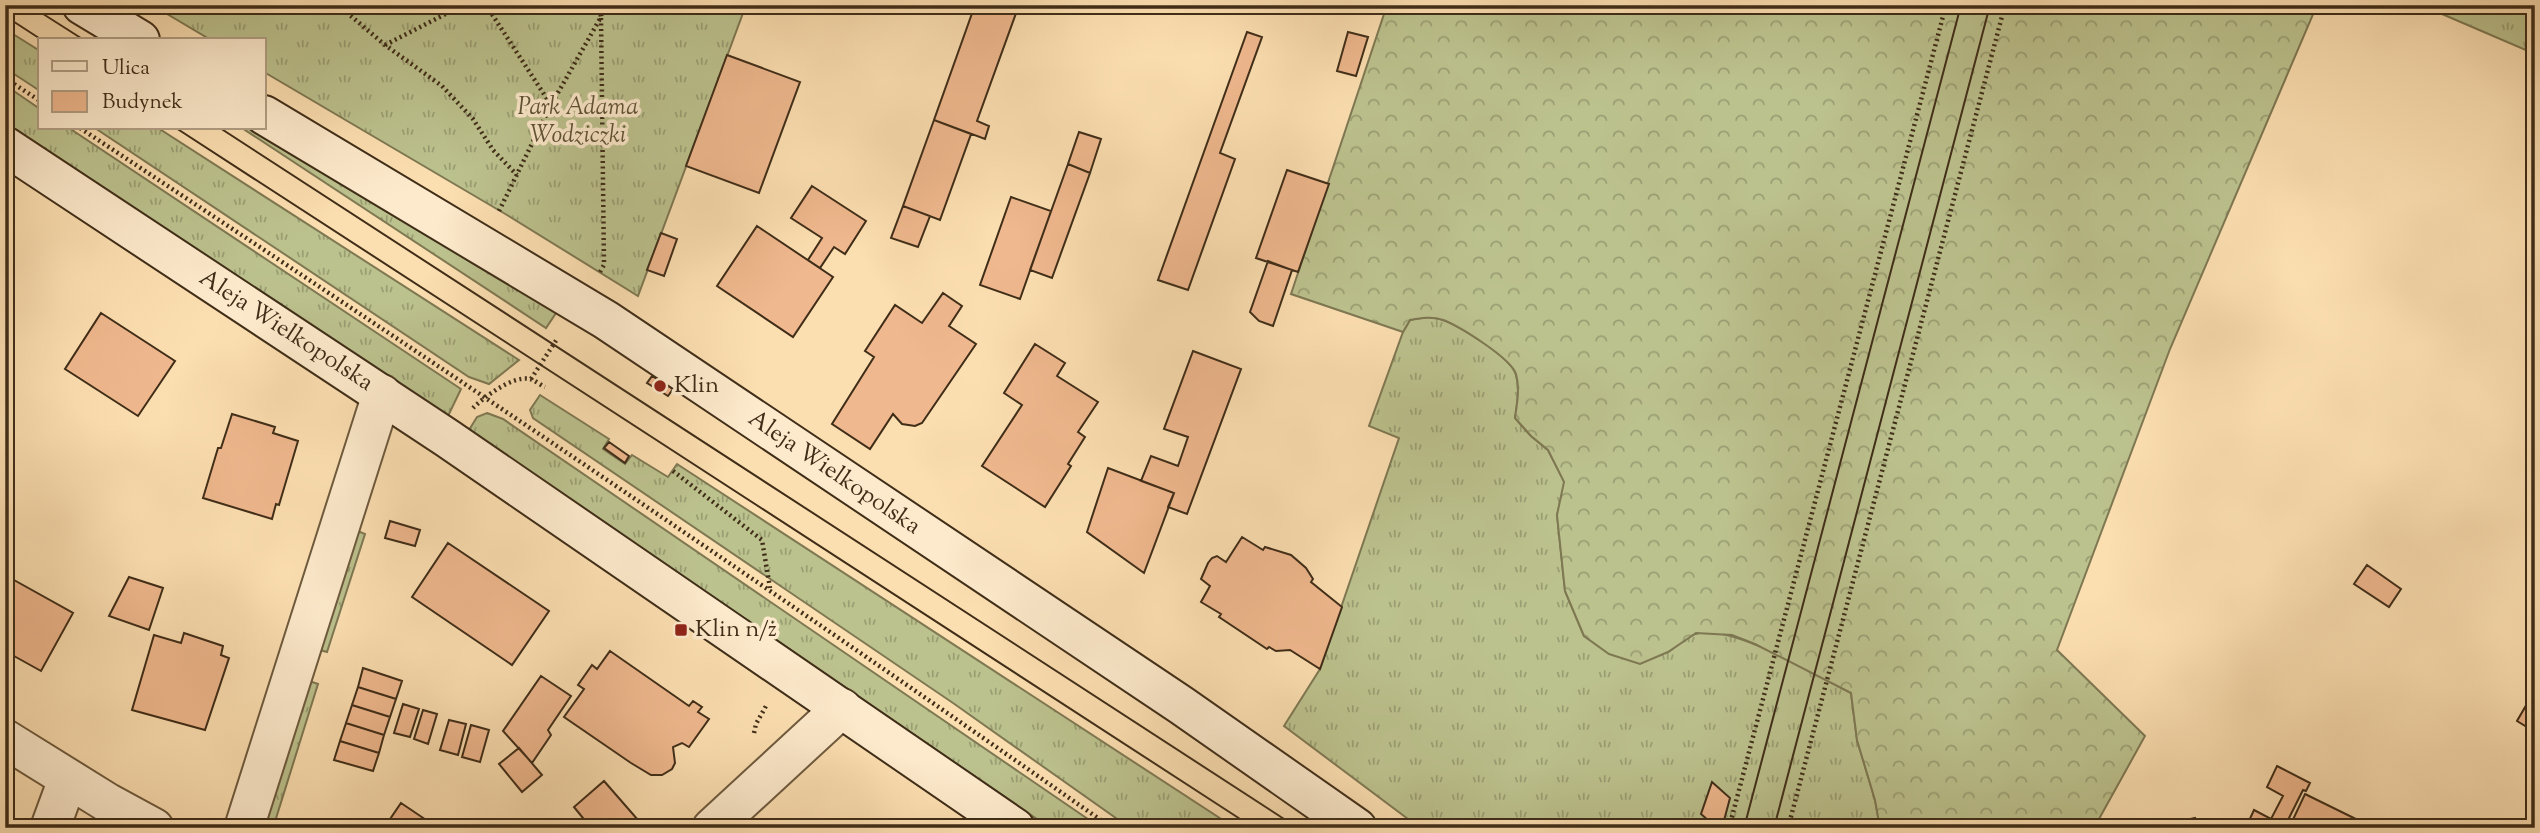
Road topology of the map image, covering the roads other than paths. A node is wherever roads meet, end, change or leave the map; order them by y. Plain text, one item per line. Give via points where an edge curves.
1 (82, 5) edge
2 (136, 38) edge
3 (266, 117) edge
4 (5, 146) edge
5 (382, 394) junction
6 (842, 708) junction
7 (5, 739) edge
8 (68, 779) junction
9 (50, 828) edge
10 (153, 828) edge
11 (244, 828) edge
12 (712, 828) edge
13 (1015, 828) edge
14 (1357, 828) edge

1 - 2 street
3 - 14 street, Aleja Wielkopolska via 606,320
4 - 5 street, Aleja Wielkopolska
5 - 6 street, Aleja Wielkopolska
5 - 11 street
6 - 12 street
6 - 13 street, Aleja Wielkopolska
7 - 8 street
8 - 9 street
8 - 10 street

